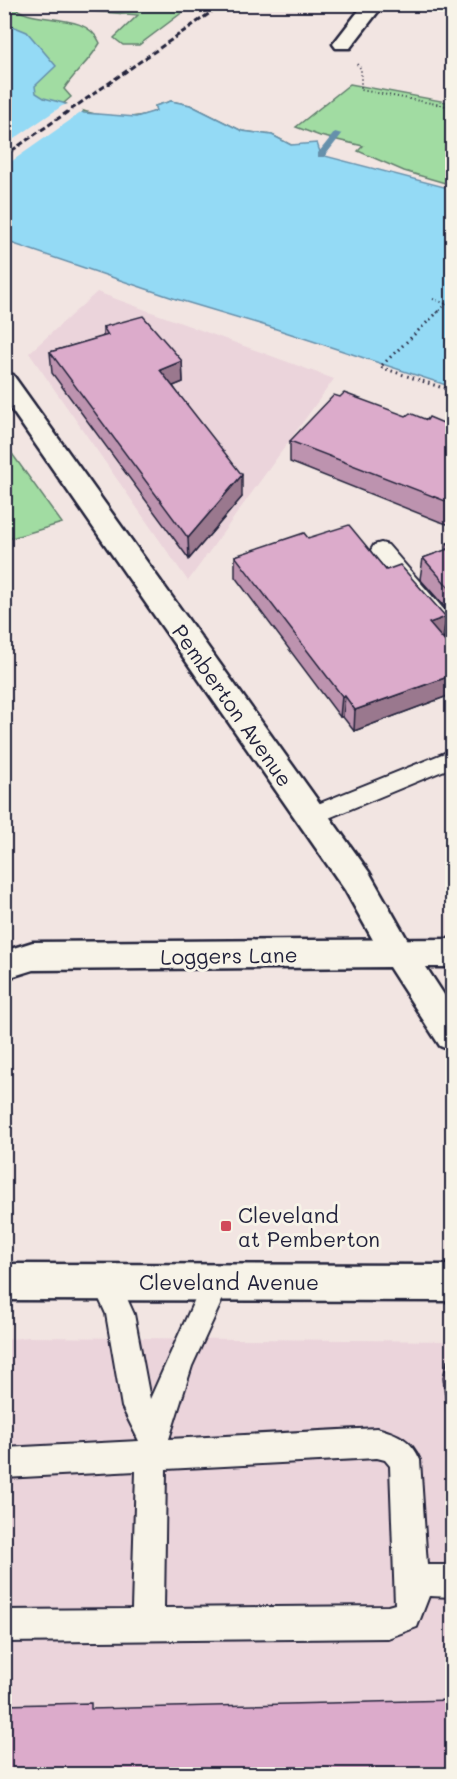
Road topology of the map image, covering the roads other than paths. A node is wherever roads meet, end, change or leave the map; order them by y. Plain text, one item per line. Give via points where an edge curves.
1 (375, 4) edge
2 (343, 44) road end
3 (4, 380) edge
4 (381, 550) dead end
5 (453, 632) edge
6 (453, 758) edge
7 (311, 816) junction
8 (398, 953) junction
9 (453, 953) edge
10 (14, 959) edge
11 (453, 1036) edge
12 (105, 1281) junction
13 (217, 1281) junction
14 (4, 1282) edge
15 (453, 1283) edge
16 (152, 1446) junction
17 (4, 1463) edge
18 (412, 1580) junction
19 (453, 1581) edge
20 (148, 1624) junction
21 (4, 1626) edge

1 - 2 street
3 - 7 street, Pemberton Avenue
4 - 5 lane
6 - 7 lane
7 - 8 street, Pemberton Avenue via 357,881
8 - 9 street, Loggers Lane
8 - 10 street, Loggers Lane
8 - 11 street, Pemberton Avenue
12 - 13 street, Cleveland Avenue
12 - 14 street, Cleveland Avenue
12 - 16 lane via 120,1314 137,1407
13 - 15 street, Cleveland Avenue
13 - 16 lane via 186,1346
16 - 17 lane
16 - 18 lane via 377,1443 394,1448 405,1460
16 - 20 lane
18 - 19 lane
18 - 20 lane via 413,1600 406,1616 388,1622
20 - 21 lane

